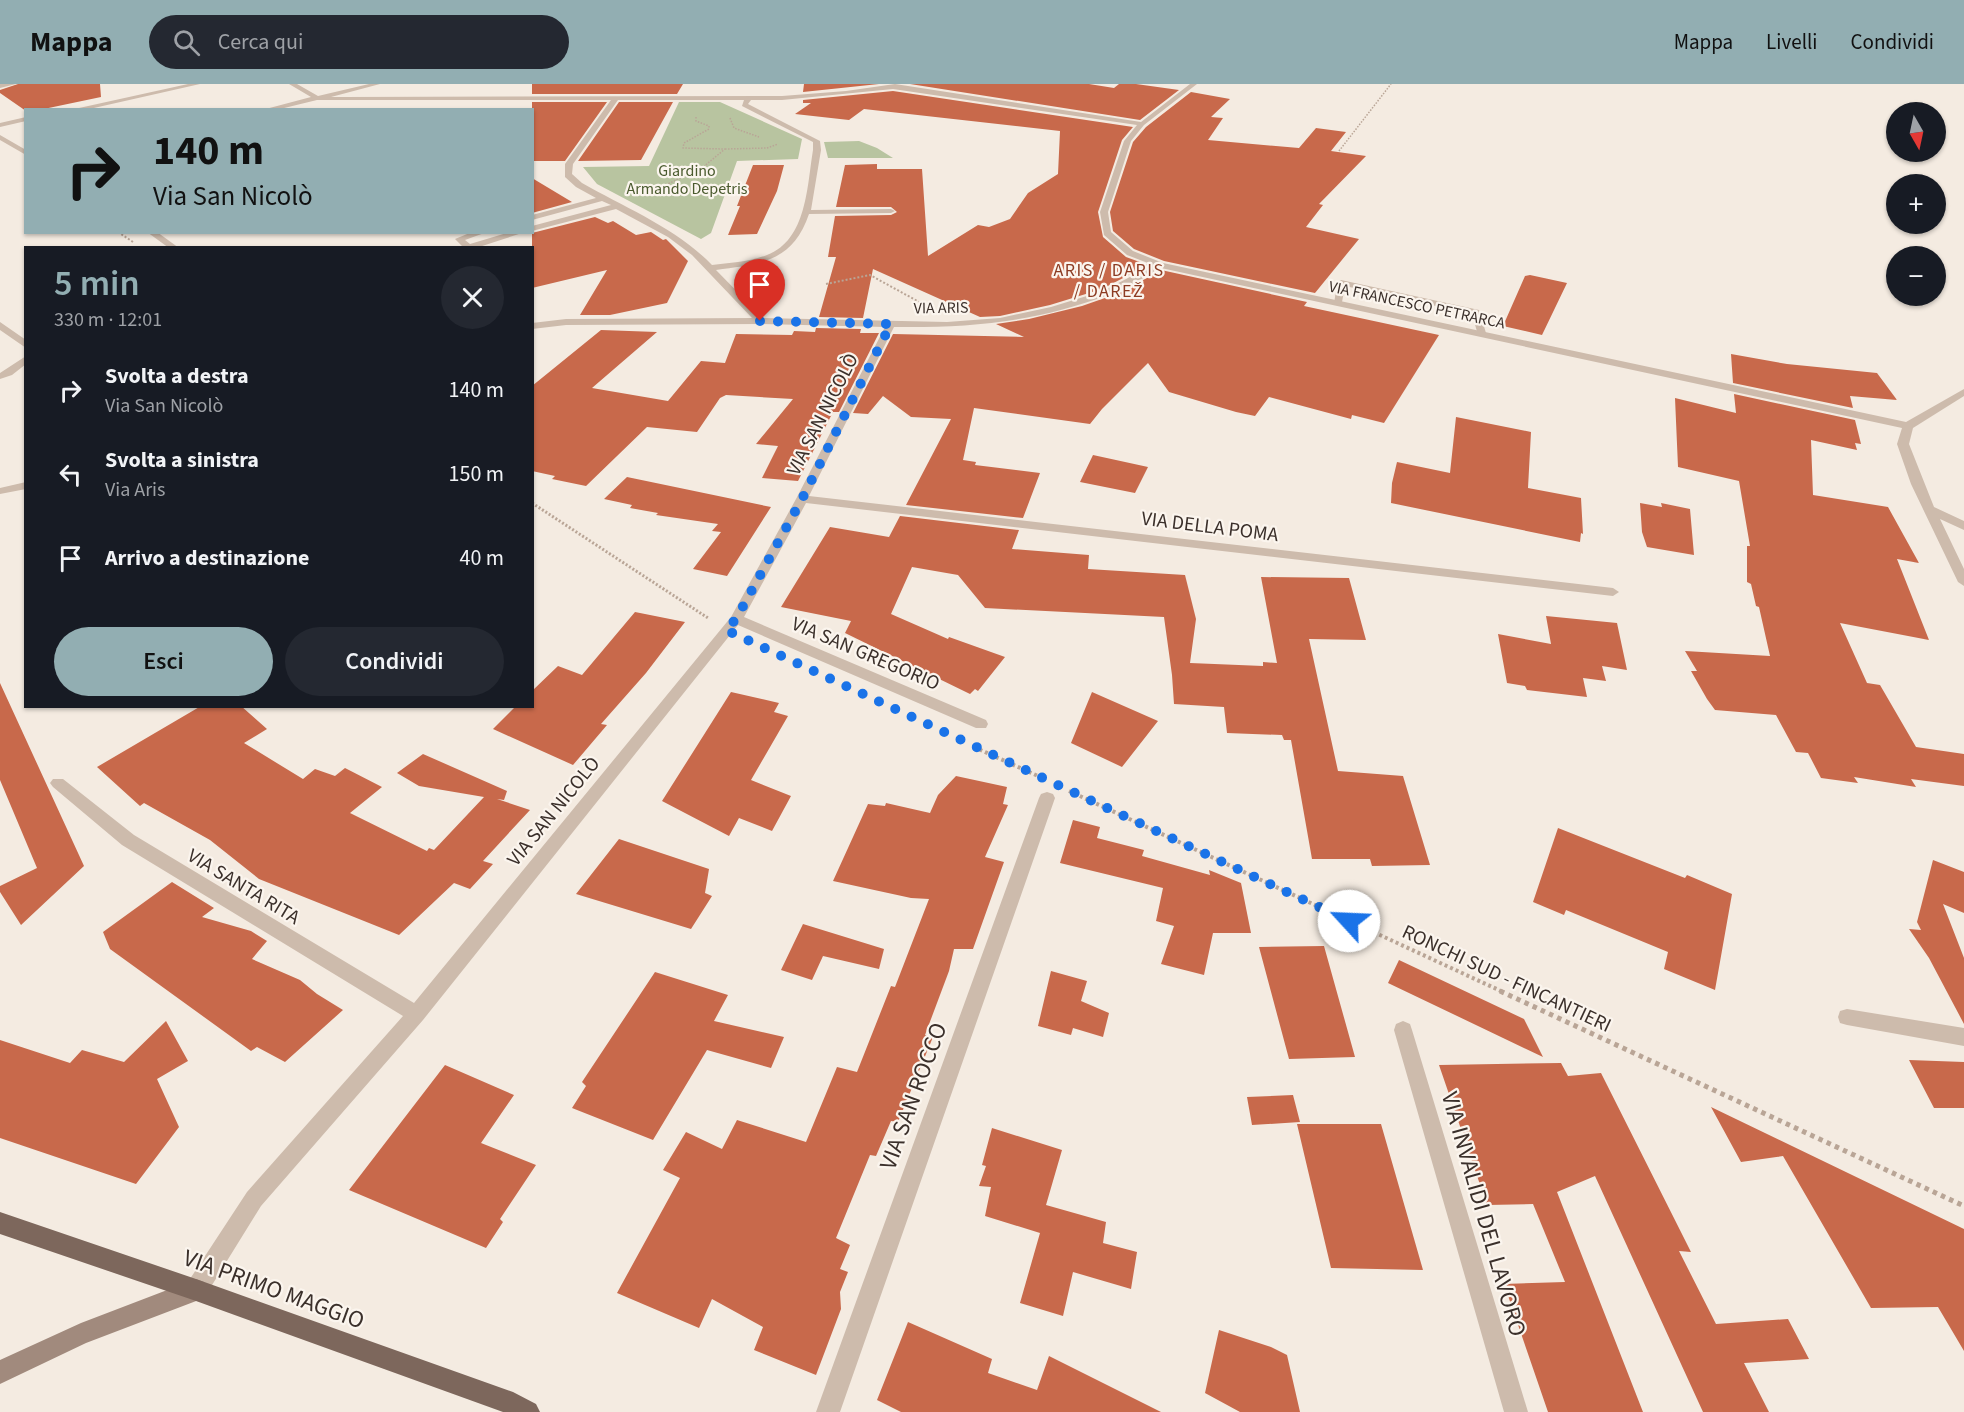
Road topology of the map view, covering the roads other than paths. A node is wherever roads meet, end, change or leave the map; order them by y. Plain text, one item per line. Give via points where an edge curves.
1 (13, 84) edge
2 (197, 84) edge
3 (292, 84) edge
4 (377, 84) edge
5 (1194, 84) edge
6 (892, 85) edge
7 (0, 87) edge
8 (317, 98) junction
9 (616, 98) junction
10 (748, 98) junction
11 (83, 108) edge
12 (274, 108) edge
13 (24, 119) edge
14 (0, 124) edge
15 (1142, 124) junction
16 (0, 137) edge
17 (24, 152) edge
18 (604, 198) junction
19 (617, 206) junction
20 (891, 211) dead end
21 (806, 212) junction
22 (534, 217) edge
23 (534, 228) edge
24 (154, 234) edge
25 (476, 234) edge
26 (514, 234) edge
27 (172, 246) edge
28 (467, 246) edge
29 (472, 246) edge
30 (1160, 265) junction
31 (711, 268) junction
32 (1338, 302) junction
33 (760, 321) junction
34 (891, 324) junction
35 (0, 325) edge
36 (534, 327) edge
37 (1481, 333) junction
38 (24, 343) edge
39 (24, 361) edge
40 (0, 376) edge
41 (1964, 392) edge
42 (1908, 426) junction
43 (24, 485) edge
44 (0, 491) edge
45 (802, 499) junction
46 (1930, 510) junction
47 (1964, 526) edge
48 (1964, 582) edge
49 (1613, 592) dead end
50 (731, 624) junction
51 (981, 724) dead end
52 (58, 783) dead end
53 (1055, 793) road end
54 (416, 1014) junction
55 (1847, 1017) dead end
56 (1403, 1030) dead end
57 (1964, 1037) edge
58 (0, 1222) edge
59 (196, 1290) junction
60 (0, 1372) edge
61 (528, 1412) edge
62 (828, 1412) edge
63 (1516, 1412) edge

1 - 7 street
2 - 11 street
3 - 8 street
4 - 8 street
5 - 15 street, VIA FRANCESCO PETRARCA
6 - 10 street via 814,96
6 - 15 street
8 - 9 street
8 - 12 street
9 - 10 street
9 - 18 street via 569,164 568,175
10 - 21 street via 744,105 816,141
13 - 14 street
15 - 30 street, VIA FRANCESCO PETRARCA via 1128,141 1104,212 1107,233 1130,253
16 - 17 street
18 - 19 street
18 - 22 street
19 - 23 street
19 - 31 street via 671,235
20 - 21 street
21 - 31 street via 798,235 773,256
24 - 27 street
25 - 28 street via 459,239
26 - 29 street
30 - 32 street, VIA FRANCESCO PETRARCA
30 - 34 street, VIA ARIS via 1106,293 1000,321
31 - 33 street
32 - 37 street, VIA FRANCESCO PETRARCA
32 - 37 street via 1341,284 1476,312
33 - 34 street, VIA ARIS
33 - 36 street, VIA ARIS via 566,322
34 - 45 street, VIA SAN NICOLÒ
35 - 38 street
37 - 42 street, VIA FRANCESCO PETRARCA
39 - 40 street
41 - 42 street
42 - 46 street via 1903,444
43 - 44 street
45 - 49 street, VIA DELLA POMA
45 - 50 street, VIA SAN NICOLÒ
46 - 47 street
46 - 48 street
50 - 51 street, VIA SAN GREGORIO
50 - 54 street, VIA SAN NICOLÒ
52 - 54 street, VIA SANTA RITA via 128,840
53 - 62 street, VIA SAN ROCCO
54 - 59 street, VIA SAN NICOLÒ via 254,1199
55 - 57 street
56 - 63 street, VIA INVALIDI DEL LAVORO
58 - 59 main road, VIA PRIMO MAGGIO
59 - 60 street via 81,1334
59 - 61 main road, VIA PRIMO MAGGIO

